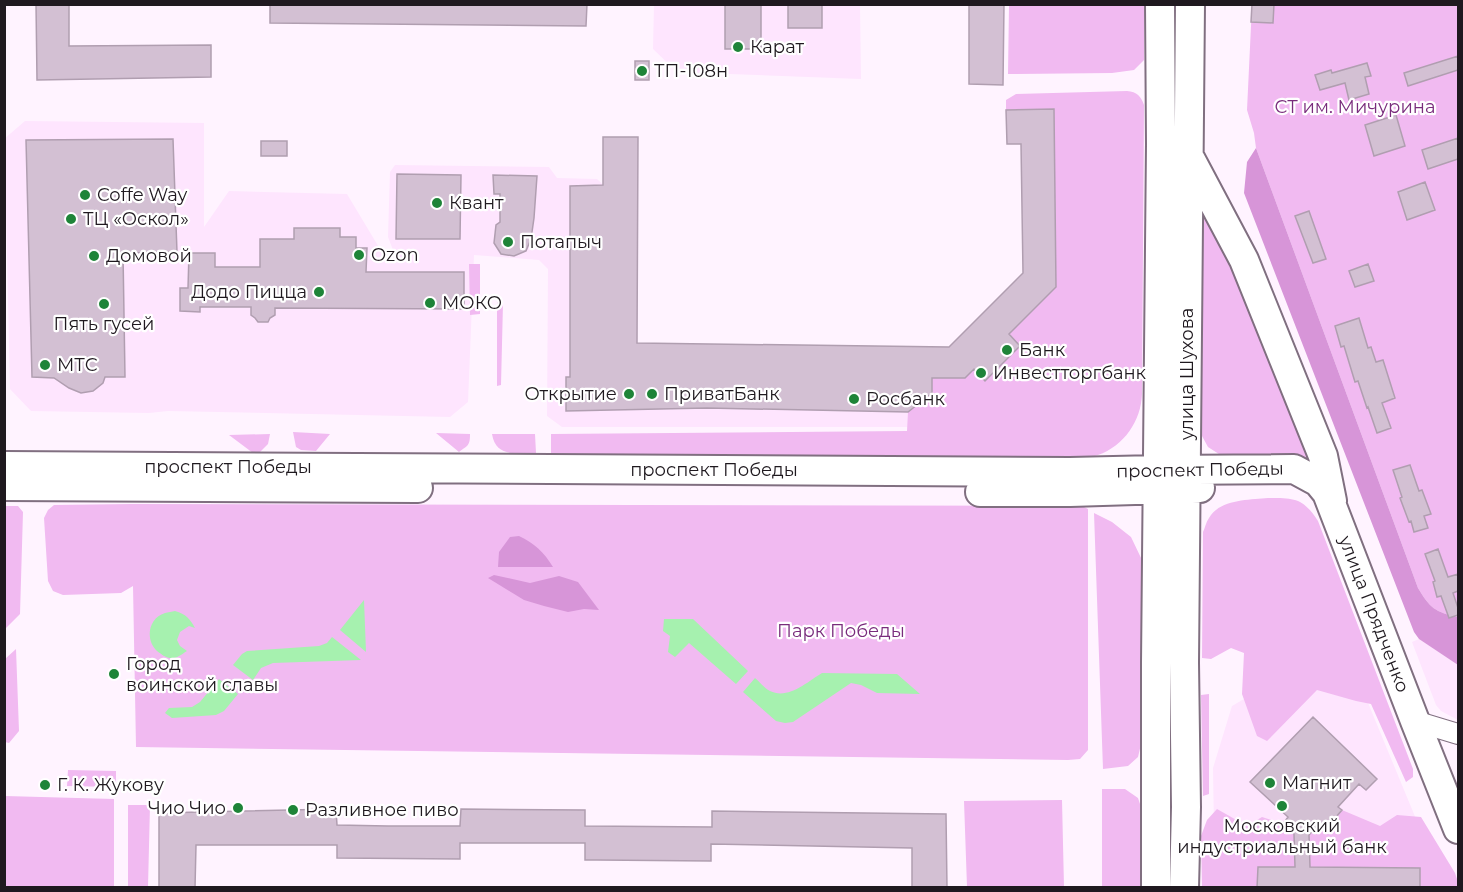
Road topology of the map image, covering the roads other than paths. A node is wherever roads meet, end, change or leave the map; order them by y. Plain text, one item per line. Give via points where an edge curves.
1 (1160, 4) edge
2 (1190, 4) edge
3 (1160, 81) junction
4 (1190, 82) junction
5 (1161, 144) junction
6 (1189, 151) junction
7 (4, 466) edge
8 (1186, 479) junction
9 (1157, 480) junction
10 (4, 486) edge
11 (1333, 506) junction
12 (1415, 721) junction
13 (1458, 734) edge
14 (1458, 829) edge
15 (1156, 888) edge
16 (1184, 888) edge

1 - 3 main road, улица Шухова
2 - 4 main road, улица Шухова
3 - 4 main road
3 - 5 main road, улица Шухова
4 - 6 main road, улица Шухова
5 - 6 main road
5 - 9 main road, улица Шухова
6 - 8 main road, улица Шухова
6 - 11 main road via 1244,260 1323,456
7 - 9 main road, проспект Победы via 1070,472
8 - 9 main road, проспект Победы
8 - 11 main road, проспект Победы via 1294,469 1318,482
8 - 16 main road, улица Шухова
9 - 10 main road, проспект Победы via 1070,492
9 - 15 main road, улица Шухова
11 - 12 main road, улица Прядченко
12 - 13 street
12 - 14 main road, улица Прядченко

